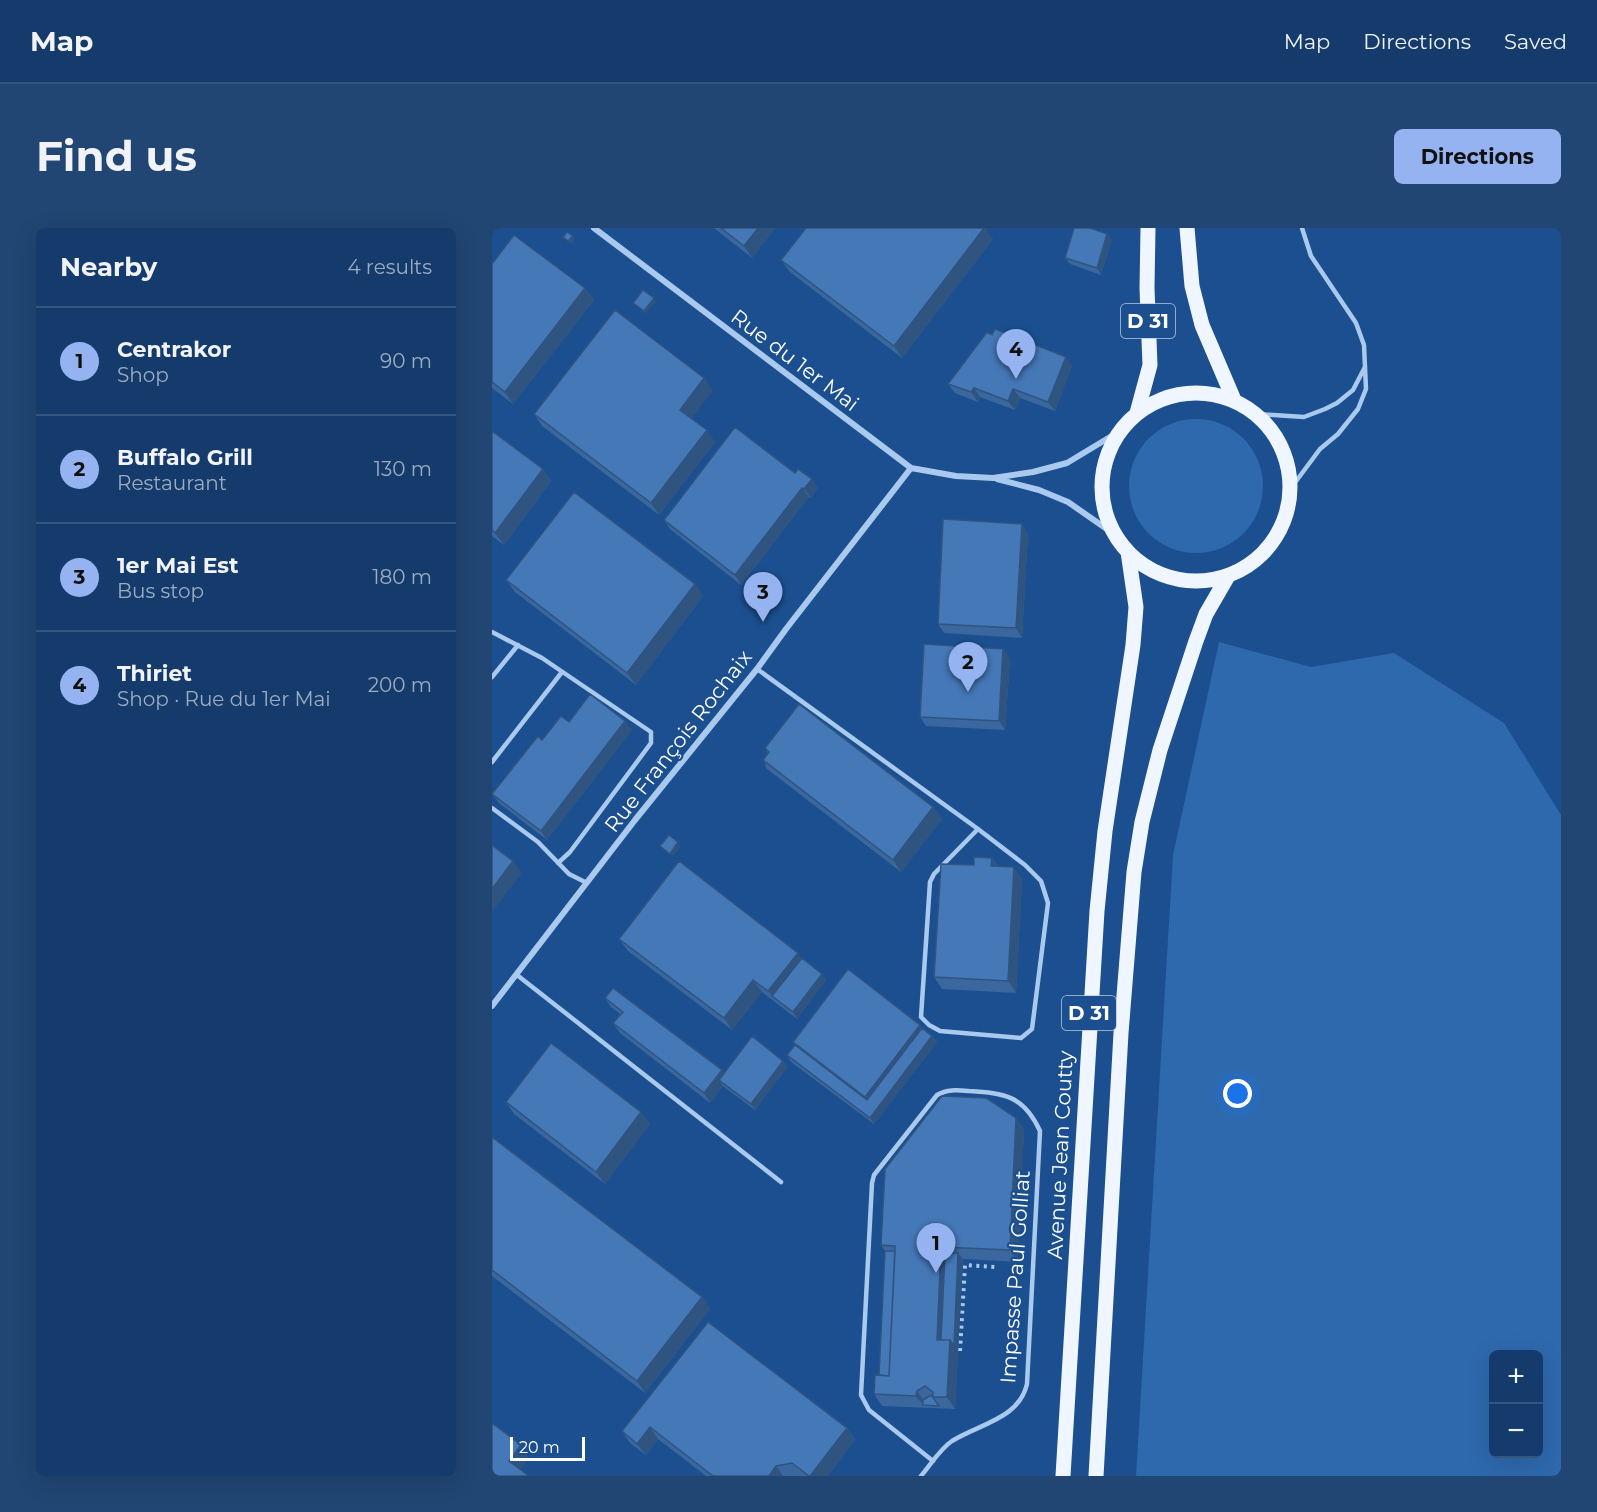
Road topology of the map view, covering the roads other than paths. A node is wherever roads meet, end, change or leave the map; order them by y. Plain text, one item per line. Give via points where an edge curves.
1 (594, 228) edge
2 (1148, 228) edge
3 (1187, 228) edge
4 (1302, 228) edge
5 (1366, 365) junction
6 (1234, 400) junction
7 (1137, 413) junction
8 (1257, 414) junction
9 (1120, 431) junction
10 (912, 468) junction
11 (993, 478) junction
12 (1291, 488) junction
13 (1114, 534) junction
14 (1128, 552) junction
15 (1228, 576) junction
16 (492, 632) edge
17 (518, 645) junction
18 (757, 669) junction
19 (562, 672) junction
20 (492, 677) edge
21 (492, 762) edge
22 (492, 808) edge
23 (978, 829) junction
24 (558, 863) junction
25 (587, 883) junction
26 (517, 975) junction
27 (492, 1006) edge
28 (781, 1182) dead end
29 (933, 1461) junction
30 (921, 1476) edge
31 (1063, 1476) edge
32 (1096, 1476) edge

1 - 10 street, Rue du 1er Mai
2 - 7 main road, D 31 via 1150,365
3 - 6 main road, D 31 via 1192,286 1202,325
4 - 5 lane via 1311,256 1356,322
5 - 8 lane via 1353,390 1325,410 1304,417
5 - 12 lane via 1366,389 1358,410 1320,449
6 - 7 main road via 1210,393 1184,393 1159,400
6 - 8 main road
7 - 9 main road
8 - 12 main road via 1276,435 1284,452
9 - 11 street, Rue du 1er Mai via 1067,463
9 - 13 main road via 1107,455 1101,482 1104,509
10 - 11 street, Rue du 1er Mai
10 - 18 street, Rue François Rochaix
11 - 13 street, Rue du 1er Mai via 1068,502
12 - 15 main road via 1286,517 1273,542 1253,562
13 - 14 main road
14 - 15 main road via 1149,569 1174,579 1202,582
14 - 31 main road, Avenue Jean Coutty / D 31 via 1136,607 1096,911
15 - 32 main road, D 31 via 1206,614 1160,750 1134,872
16 - 17 lane
17 - 19 lane
17 - 20 lane
18 - 23 lane
18 - 25 street, Rue François Rochaix
19 - 21 lane
19 - 24 lane via 651,732 651,743
22 - 24 lane via 538,842
23 - 23 lane via 1041,880 1048,903 1032,1029 1021,1038 940,1031 921,1017 930,882
24 - 25 lane
25 - 26 street, Rue François Rochaix
26 - 27 street, Rue François Rochaix
26 - 28 lane
29 - 29 lane, Impasse Paul Golliat via 952,1441 1010,1412 1025,1393 1040,1131 1023,1105 997,1093 941,1093 873,1179 861,1395 869,1410
29 - 30 lane, Impasse Paul Golliat

